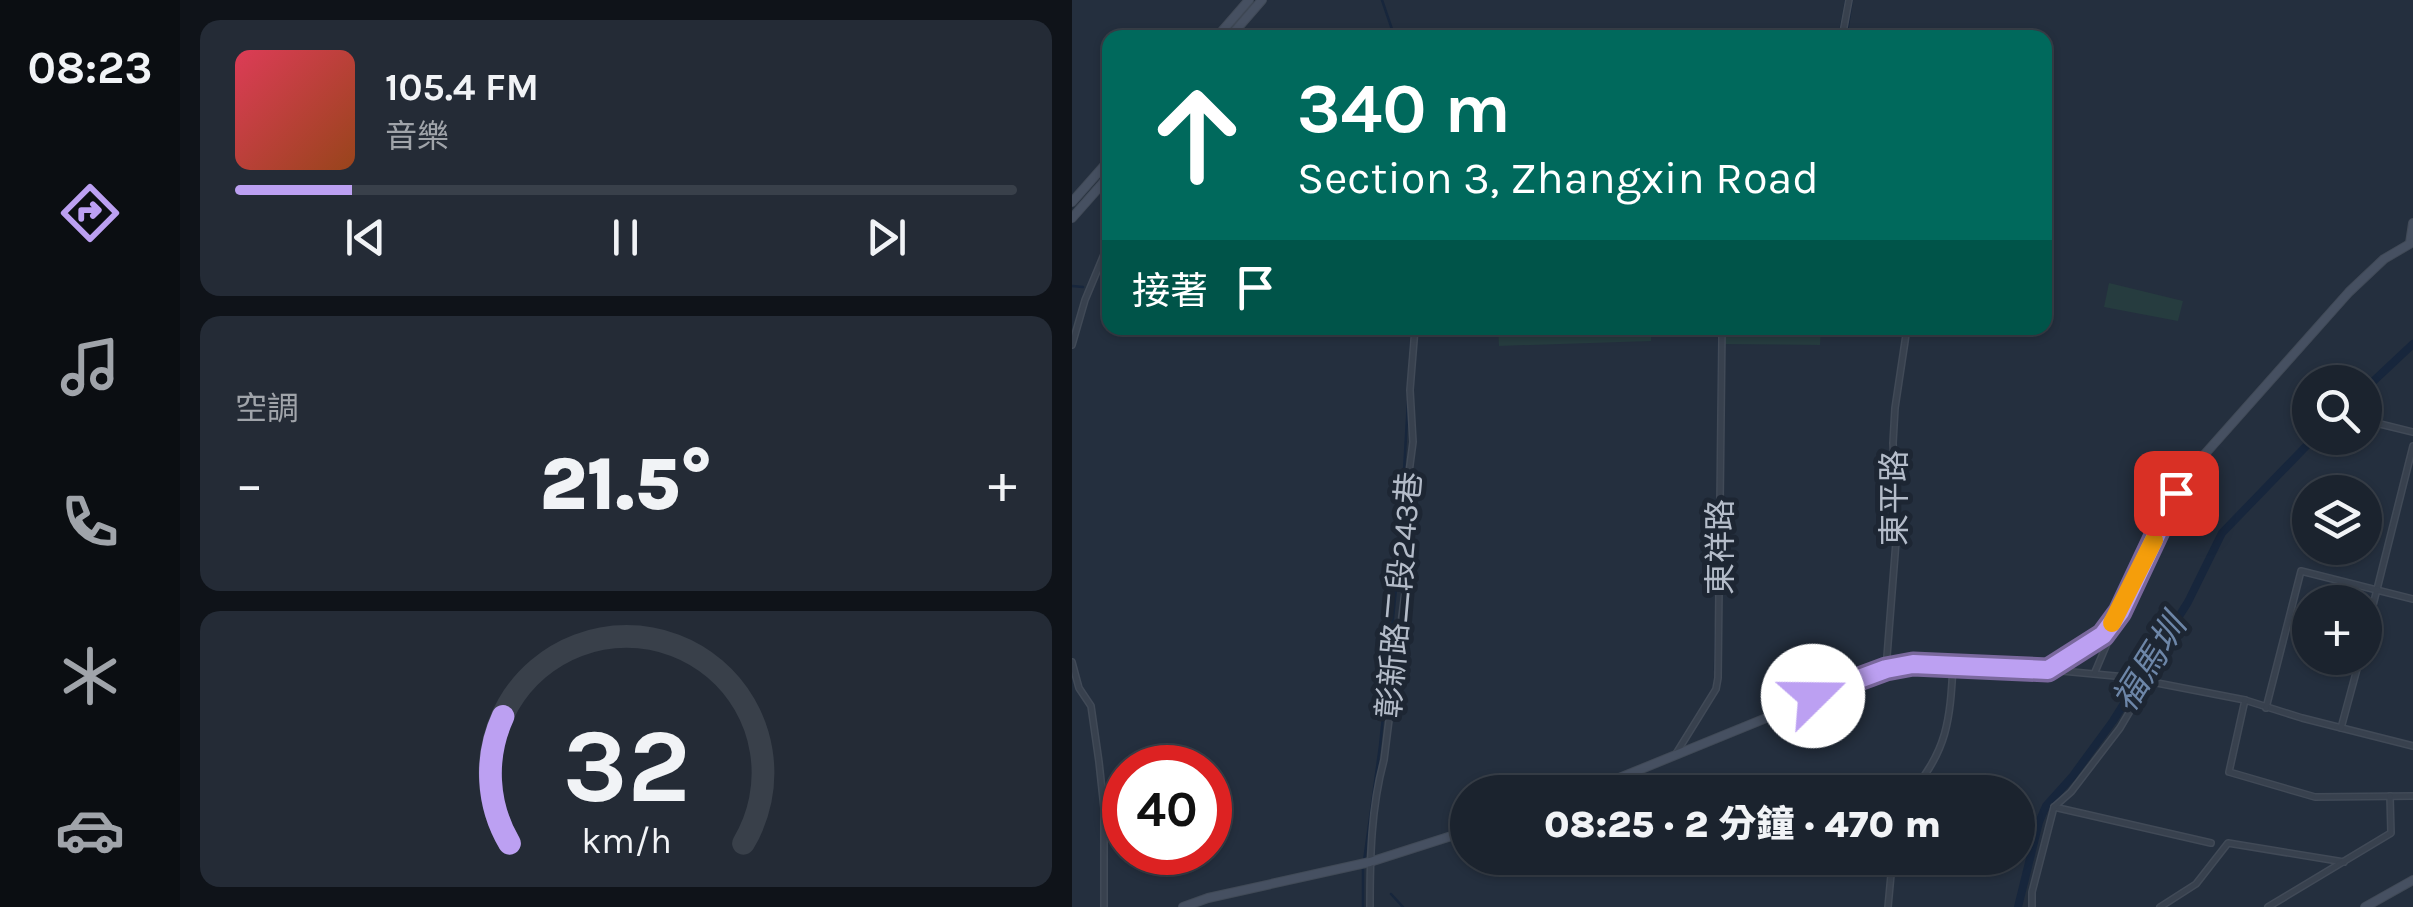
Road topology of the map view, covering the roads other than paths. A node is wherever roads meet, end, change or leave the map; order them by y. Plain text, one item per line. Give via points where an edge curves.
1 (1249, 0) edge
2 (1262, 0) edge
3 (1850, 0) edge
4 (1239, 18) junction
5 (1225, 30) edge
6 (1233, 30) edge
7 (1844, 30) edge
8 (1102, 169) edge
9 (1102, 183) edge
10 (1072, 202) edge
11 (1072, 218) edge
12 (2412, 223) edge
13 (2411, 243) edge
14 (1102, 260) edge
15 (1414, 335) edge
16 (1722, 335) edge
17 (1906, 335) edge
18 (1072, 345) edge
19 (2382, 424) edge
20 (2412, 432) edge
21 (2412, 446) edge
22 (2297, 585) edge
23 (2359, 585) edge
24 (2379, 585) edge
25 (2382, 591) edge
26 (2412, 599) edge
27 (2292, 605) edge
28 (2120, 612) junction
29 (1072, 662) edge
30 (1953, 666) junction
31 (1886, 669) junction
32 (2048, 670) junction
33 (2095, 672) junction
34 (2355, 675) edge
35 (2144, 681) junction
36 (2245, 700) junction
37 (2266, 708) junction
38 (2340, 728) junction
39 (2412, 746) edge
40 (1676, 755) junction
41 (1627, 775) edge
42 (1927, 775) edge
43 (2390, 796) junction
44 (2412, 796) edge
45 (2054, 807) junction
46 (1450, 836) edge
47 (2211, 843) dead end
48 (2344, 862) junction
49 (1366, 863) junction
50 (1891, 875) edge
51 (2412, 880) edge
52 (2367, 906) edge
53 (1104, 907) edge
54 (1183, 907) edge
55 (1370, 907) edge
56 (1888, 907) edge
57 (2032, 907) edge
58 (2160, 907) edge
59 (2268, 907) edge

1 - 4 street
2 - 4 street
3 - 7 street
4 - 5 street
4 - 6 street
8 - 10 street
9 - 11 street
12 - 13 street
13 - 28 street via 2349,292 2188,473
14 - 18 street
15 - 49 street, 彰新路二段243巷 via 1408,576
16 - 40 street, 東祥路 via 1718,678
17 - 31 street, 東平路 via 1893,443 1897,529
19 - 20 street
21 - 24 street
22 - 23 street via 2301,570
25 - 26 street
27 - 37 street
28 - 32 street via 2103,635
28 - 33 street
29 - 53 street via 1091,706 1100,762
30 - 31 street
30 - 32 street
30 - 42 street via 1946,734
31 - 40 street
32 - 33 street
33 - 35 street
34 - 38 street
35 - 36 street
35 - 45 street via 2110,740
36 - 37 street
36 - 43 street via 2229,772 2315,797
37 - 38 street
38 - 39 street
40 - 41 street
43 - 44 street
43 - 48 street via 2391,833
45 - 47 street
45 - 57 street
46 - 49 street
48 - 58 street via 2228,843 2196,884
48 - 59 street
49 - 54 street
49 - 55 street, 彰新路二段243巷
50 - 56 street
51 - 52 street

